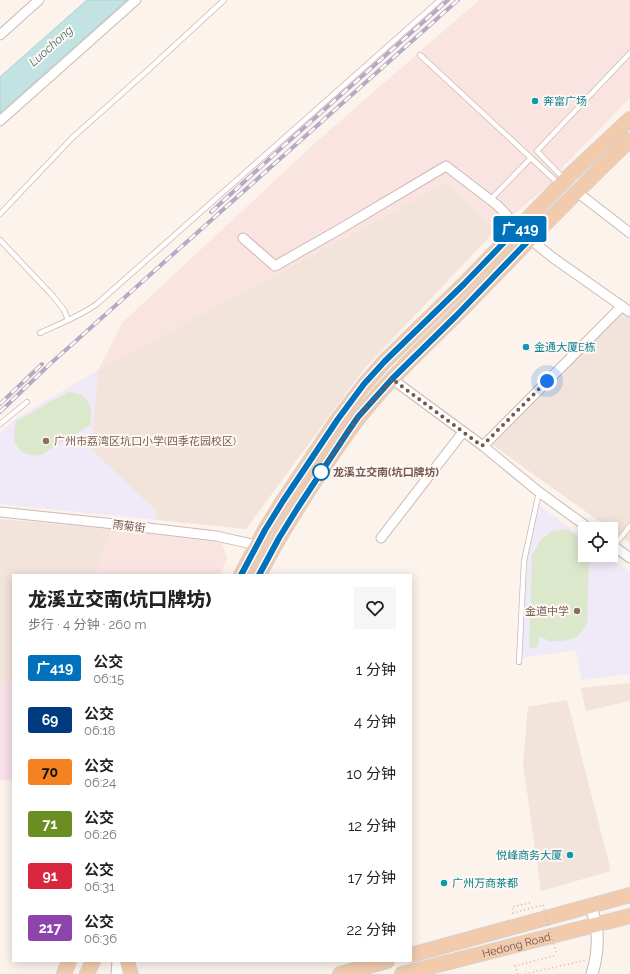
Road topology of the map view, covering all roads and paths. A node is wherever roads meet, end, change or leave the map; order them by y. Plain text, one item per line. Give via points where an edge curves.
1 (39, 0) edge
2 (136, 0) edge
3 (224, 0) edge
4 (440, 0) edge
5 (0, 36) edge
6 (630, 53) edge
7 (420, 55) dead end
8 (630, 119) edge
9 (0, 121) edge
10 (630, 140) edge
11 (531, 158) junction
12 (563, 183) junction
13 (577, 192) junction
14 (490, 200) junction
15 (0, 214) edge
16 (518, 228) junction
17 (630, 233) edge
18 (242, 238) dead end
19 (530, 239) junction
20 (0, 240) edge
21 (622, 306) junction
22 (630, 312) edge
23 (68, 320) junction
24 (40, 334) dead end
25 (392, 379) junction
26 (26, 402) dead end
27 (0, 424) edge
28 (463, 432) junction
29 (482, 446) junction
30 (539, 492) junction
31 (0, 512) edge
32 (580, 522) edge
33 (630, 526) edge
34 (381, 538) dead end
35 (618, 539) edge
36 (257, 545) junction
37 (618, 549) edge
38 (630, 558) edge
39 (242, 574) edge
40 (260, 574) edge
41 (519, 662) dead end
42 (630, 895) edge
43 (530, 903) dead end
44 (591, 906) junction
45 (630, 916) edge
46 (596, 925) junction
47 (412, 955) edge
48 (588, 960) dead end
49 (69, 962) edge
50 (74, 962) edge
51 (93, 962) edge
52 (118, 962) edge
53 (127, 962) edge
54 (380, 962) edge
55 (367, 964) edge
56 (64, 974) edge
57 (71, 974) edge
58 (87, 974) edge
59 (117, 974) edge
60 (131, 974) edge
61 (340, 974) edge
62 (402, 974) edge
63 (518, 974) edge
64 (526, 974) edge
65 (592, 974) edge

1 - 5 street
2 - 9 street
3 - 15 lane via 73,137
4 - 23 lane via 103,299 92,308
6 - 12 lane via 537,151
7 - 11 lane
8 - 12 main road
10 - 13 main road
11 - 12 lane
11 - 14 lane
12 - 16 main road
13 - 17 street
13 - 19 main road
14 - 16 street
14 - 18 street via 446,166 275,266
16 - 19 street
16 - 36 main road via 364,384 283,501
19 - 21 street
19 - 25 main road
20 - 23 lane via 64,310
21 - 22 street
21 - 29 street
23 - 24 lane
25 - 28 street
25 - 40 main road via 358,417 343,439 279,538
26 - 27 lane
28 - 29 street
28 - 34 street
29 - 30 street
30 - 32 street
30 - 41 lane via 524,561
31 - 36 street, 雨菊街 via 216,536
33 - 35 lane
36 - 39 main road
37 - 38 street
42 - 44 main road, Hedong Road
43 - 63 path, bridge via 512,907 513,912 543,905 557,955 515,966
44 - 46 street
44 - 47 main road, Hedong Road
45 - 46 main road, Hedong Road
46 - 62 main road, Hedong Road
46 - 65 street via 598,934
48 - 64 path
49 - 56 main road
50 - 57 street
51 - 58 main road
52 - 59 street
53 - 60 main road
54 - 55 main road
55 - 61 main road

